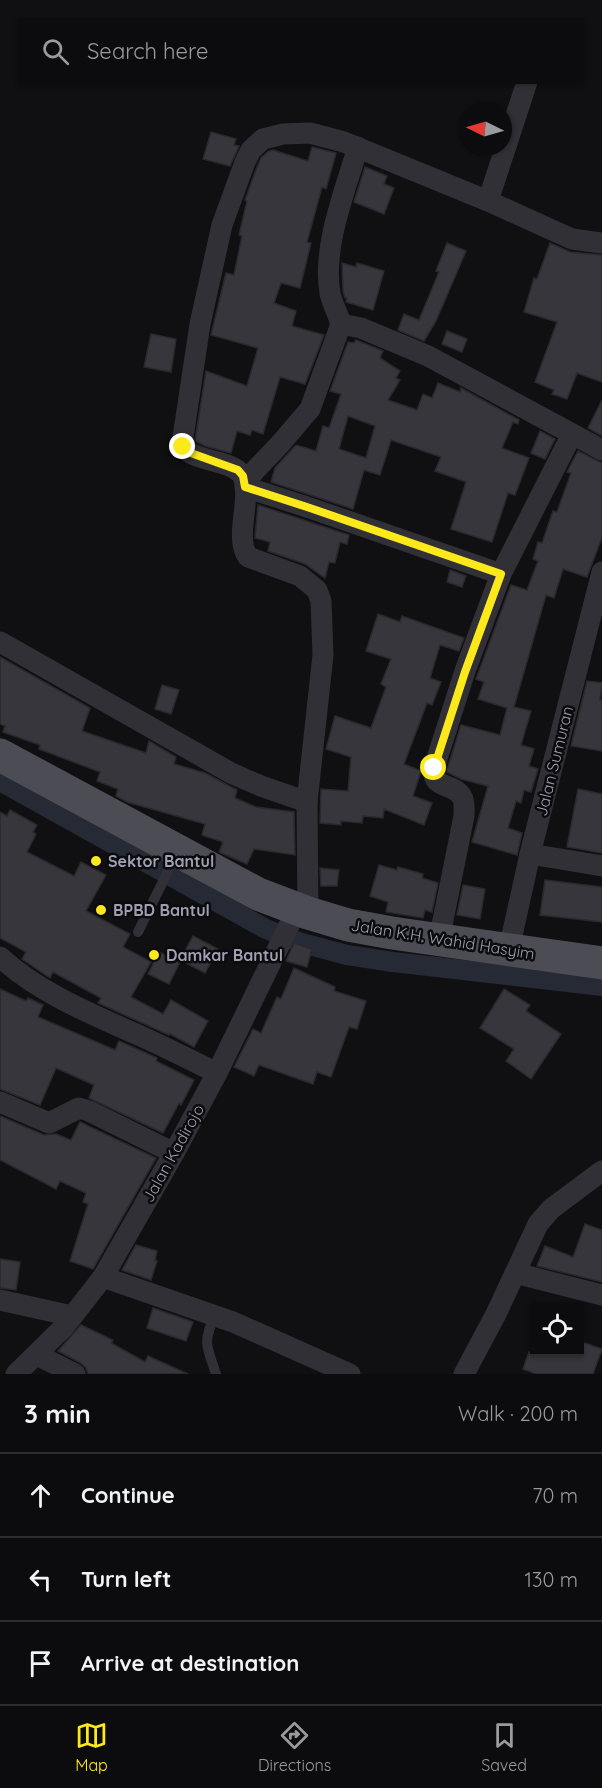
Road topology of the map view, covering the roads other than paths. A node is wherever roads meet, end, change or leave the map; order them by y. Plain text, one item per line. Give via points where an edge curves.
1 (526, 84) edge
2 (358, 147) junction
3 (488, 201) junction
4 (602, 243) edge
5 (341, 324) junction
6 (572, 434) junction
7 (602, 450) edge
8 (245, 484) junction
9 (602, 572) edge
10 (501, 574) junction
11 (0, 642) edge
12 (0, 755) edge
13 (307, 802) junction
14 (531, 854) junction
15 (176, 855) junction
16 (602, 866) edge
17 (295, 918) junction
18 (138, 932) dead end
19 (439, 940) junction
20 (508, 950) junction
21 (0, 957) edge
22 (602, 963) edge
23 (217, 1073) junction
24 (0, 1102) edge
25 (174, 1153) junction
26 (602, 1171) edge
27 (515, 1273) junction
28 (103, 1277) junction
29 (602, 1295) edge
30 (0, 1300) edge
31 (215, 1315) junction
32 (72, 1316) junction
33 (36, 1354) junction
34 (16, 1374) edge
35 (75, 1374) edge
36 (216, 1374) edge
37 (350, 1374) edge
38 (464, 1374) edge

1 - 3 street
2 - 3 street
2 - 5 street via 329,256 330,295
2 - 8 street via 310,133 263,139 251,150 231,198 200,324 182,444 188,452 238,470
3 - 4 street via 572,239
5 - 6 street via 361,328 428,356
5 - 8 street via 310,409
6 - 7 street
6 - 10 street
8 - 10 street
8 - 13 street via 245,553 252,560 300,576 317,590 321,602 323,654
9 - 14 street, Jalan Sumuran
10 - 19 street via 434,768 435,779 461,795 464,808
11 - 13 street via 231,773
12 - 15 main road, Jalan K.H. Wahid Hasyim
13 - 17 street
14 - 16 street
14 - 20 street, Jalan Sumuran
15 - 17 main road, Jalan K.H. Wahid Hasyim via 258,894
15 - 18 lane
17 - 19 main road, Jalan K.H. Wahid Hasyim
17 - 23 street, Jalan Kadirojo
19 - 20 main road, Jalan K.H. Wahid Hasyim
20 - 22 main road, Jalan K.H. Wahid Hasyim
21 - 23 street via 16,972 53,994
23 - 25 street, Jalan Kadirojo
24 - 25 street via 49,1123 79,1107
25 - 28 street, Jalan Kadirojo
26 - 27 street via 543,1217
27 - 29 street
27 - 38 street
28 - 31 street
28 - 32 street, Jalan Kadirojo
30 - 32 street
31 - 36 lane via 206,1341
31 - 37 street
32 - 33 street, Jalan Kadirojo
33 - 34 street, Jalan Kadirojo
33 - 35 street

